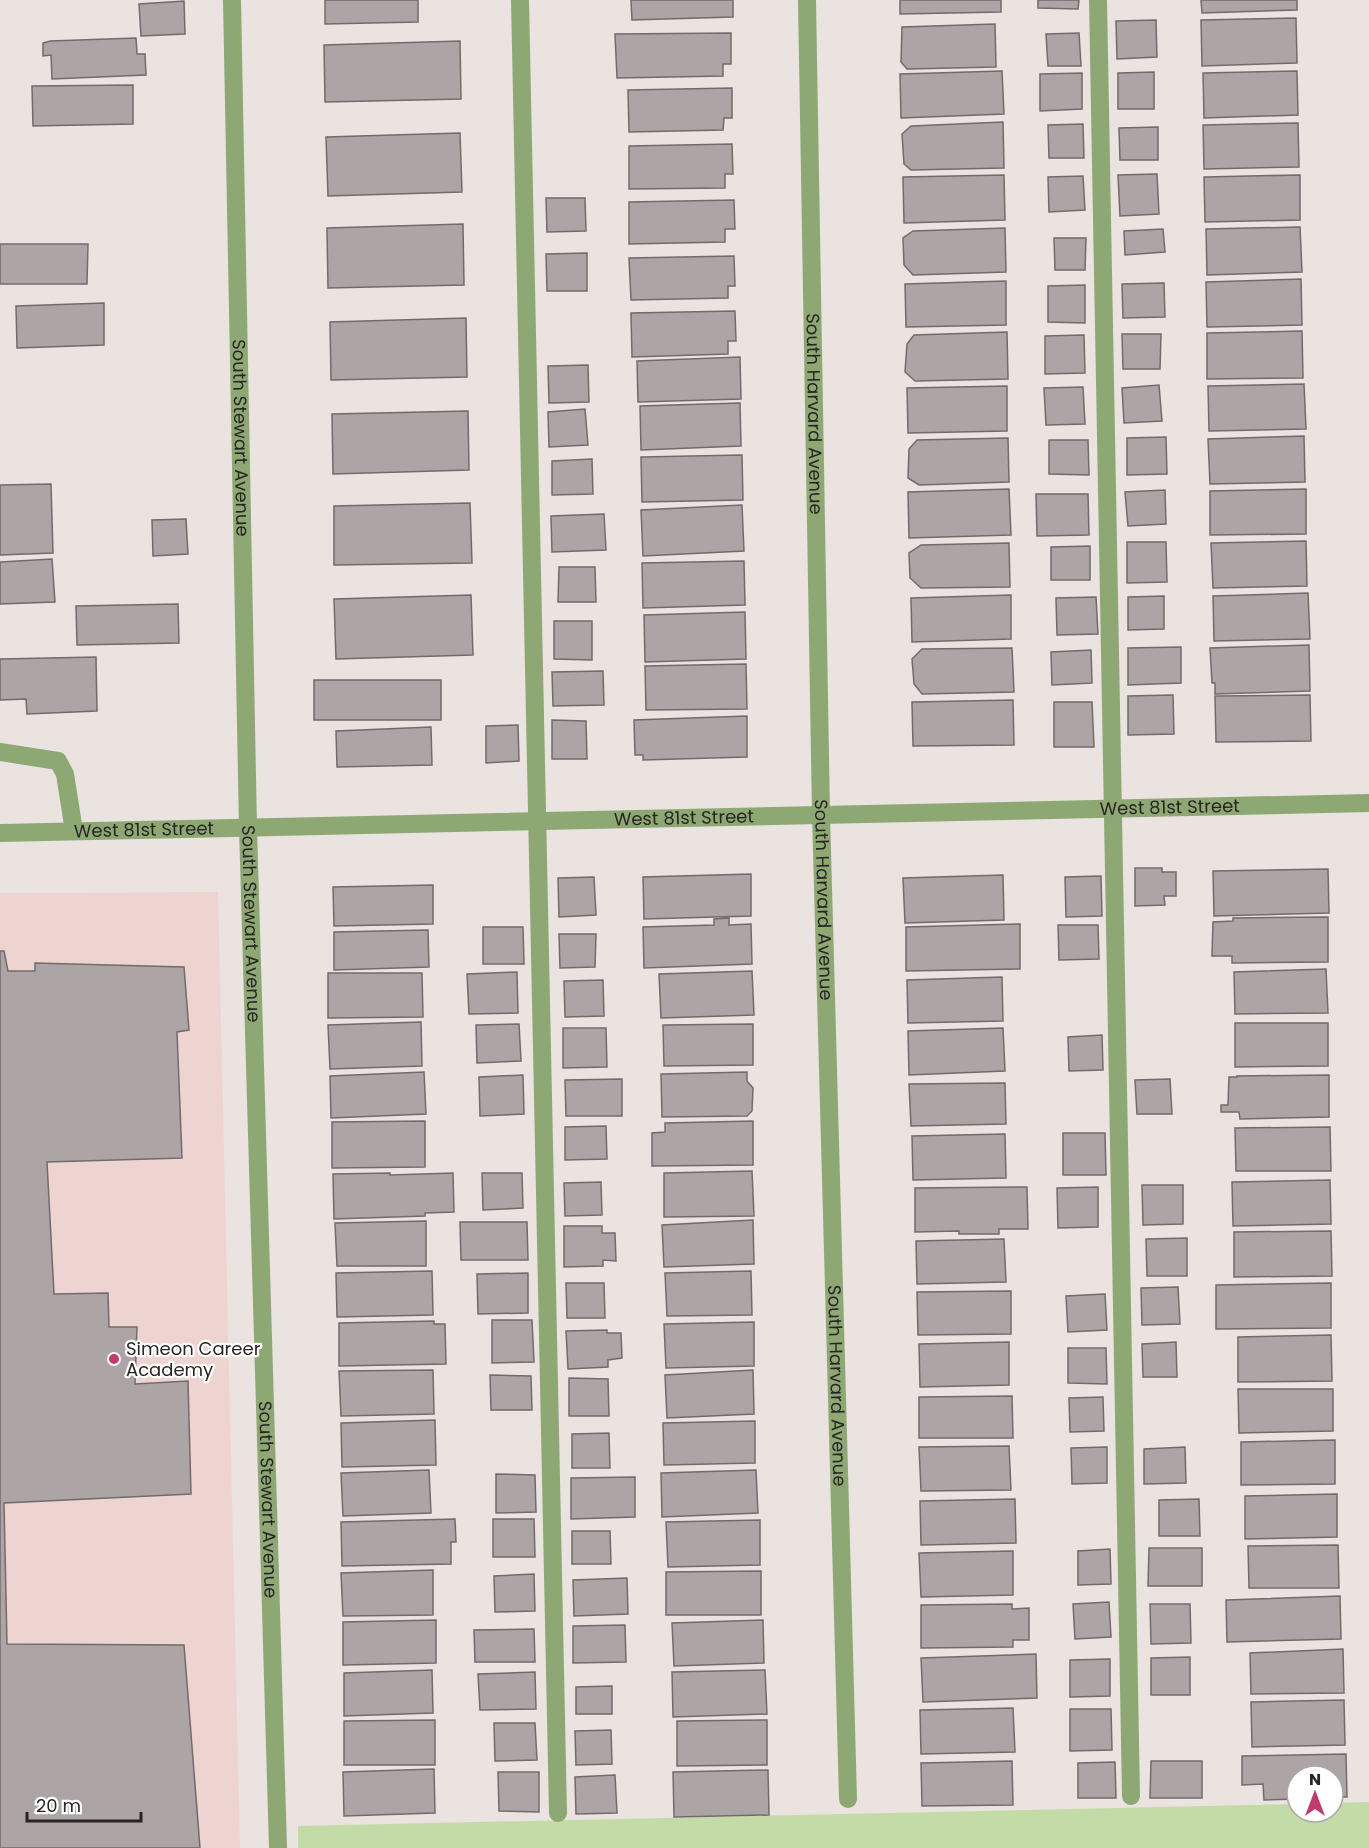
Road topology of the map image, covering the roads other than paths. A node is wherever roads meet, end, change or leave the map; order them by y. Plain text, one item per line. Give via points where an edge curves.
1 (232, 0) edge
2 (520, 0) edge
3 (807, 0) edge
4 (1098, 0) edge
5 (0, 752) edge
6 (1369, 803) edge
7 (1114, 808) junction
8 (821, 814) junction
9 (537, 821) junction
10 (248, 828) junction
11 (74, 831) junction
12 (0, 833) edge
13 (1131, 1796) dead end
14 (848, 1799) dead end
15 (558, 1813) dead end
16 (278, 1848) edge

1 - 10 street, South Stewart Avenue
2 - 9 street
3 - 8 street, South Harvard Avenue
4 - 7 street
5 - 11 street via 58,761 62,765
6 - 7 street, West 81st Street
7 - 8 street, West 81st Street
7 - 13 street
8 - 9 street, West 81st Street
8 - 14 street, South Harvard Avenue
9 - 10 street, West 81st Street
9 - 15 street
10 - 11 street, West 81st Street
10 - 16 street, South Stewart Avenue
11 - 12 street, West 81st Street

